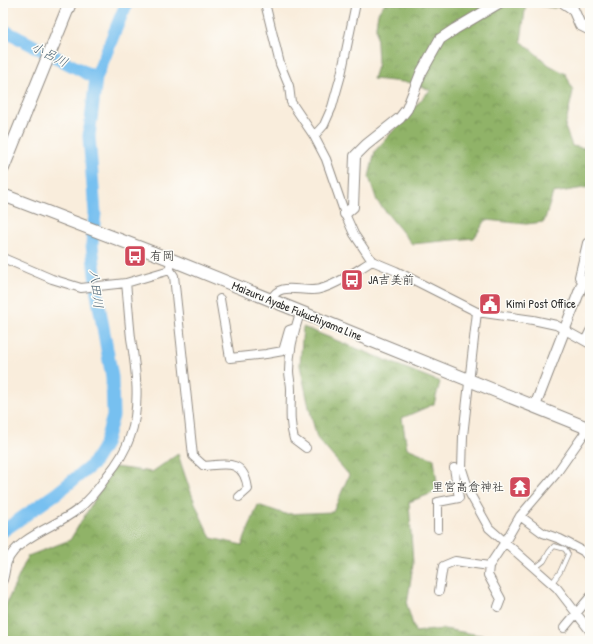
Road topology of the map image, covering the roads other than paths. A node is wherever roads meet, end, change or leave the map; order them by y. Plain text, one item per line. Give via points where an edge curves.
1 (70, 3) edge
2 (264, 3) edge
3 (356, 3) edge
4 (499, 3) edge
5 (564, 3) edge
6 (590, 30) edge
7 (314, 136) junction
8 (3, 168) edge
9 (3, 195) edge
10 (345, 214) junction
11 (590, 241) edge
12 (3, 258) edge
13 (372, 261) junction
14 (171, 265) junction
15 (586, 279) edge
16 (122, 284) junction
17 (220, 299) dead end
18 (271, 300) junction
19 (476, 312) junction
20 (300, 313) junction
21 (295, 328) junction
22 (565, 331) junction
23 (590, 331) edge
24 (587, 342) edge
25 (468, 380) junction
26 (535, 406) junction
27 (589, 427) edge
28 (306, 448) dead end
29 (462, 469) junction
30 (239, 497) dead end
31 (520, 516) junction
32 (438, 529) dead end
33 (505, 542) junction
34 (590, 559) edge
35 (489, 566) junction
36 (535, 568) junction
37 (3, 580) edge
38 (552, 583) junction
39 (439, 592) dead end
40 (590, 598) edge
41 (498, 607) dead end
42 (577, 612) junction
43 (564, 628) dead end
44 (590, 631) edge

1 - 8 main road
2 - 7 street via 280,64 289,86 291,102
3 - 7 street via 332,107 324,125
4 - 10 street via 440,39 420,73 407,109 355,156 352,207
5 - 6 street via 573,9 580,25
7 - 10 street via 326,158
9 - 14 main road, Maizuru Ayabe Fukuchiyama Line via 118,239
10 - 13 street via 354,234
11 - 15 street via 579,277
12 - 16 street via 52,279 81,288
13 - 18 street via 336,283 315,290 284,288
13 - 19 street via 396,270
14 - 16 street
14 - 18 main road, Maizuru Ayabe Fukuchiyama Line
14 - 30 street via 193,456 204,466 223,464 236,466 242,471 248,489
15 - 22 street
16 - 37 street via 136,371 137,394 131,436 122,455 97,490 77,510 31,538 14,552
17 - 21 street via 230,358 283,351 289,330
18 - 20 main road, Maizuru Ayabe Fukuchiyama Line
19 - 22 street via 533,320 556,325
19 - 25 street
20 - 21 street
20 - 25 main road, Maizuru Ayabe Fukuchiyama Line
21 - 28 street via 289,370 291,423 294,439
22 - 24 street
22 - 26 street
23 - 24 street
25 - 26 main road, Maizuru Ayabe Fukuchiyama Line
25 - 29 street
26 - 27 main road, Maizuru Ayabe Fukuchiyama Line
27 - 31 street via 556,474
29 - 32 street via 454,468 459,498 438,502
29 - 33 street via 470,494 489,528
31 - 33 street
31 - 34 street via 543,533 583,551
33 - 35 street
33 - 36 street
35 - 39 street via 455,561 443,566
35 - 41 street via 488,575 501,599
36 - 38 street
36 - 38 lane via 544,561 554,546 565,549 568,554
38 - 42 street
40 - 42 street
42 - 43 street
42 - 44 street

